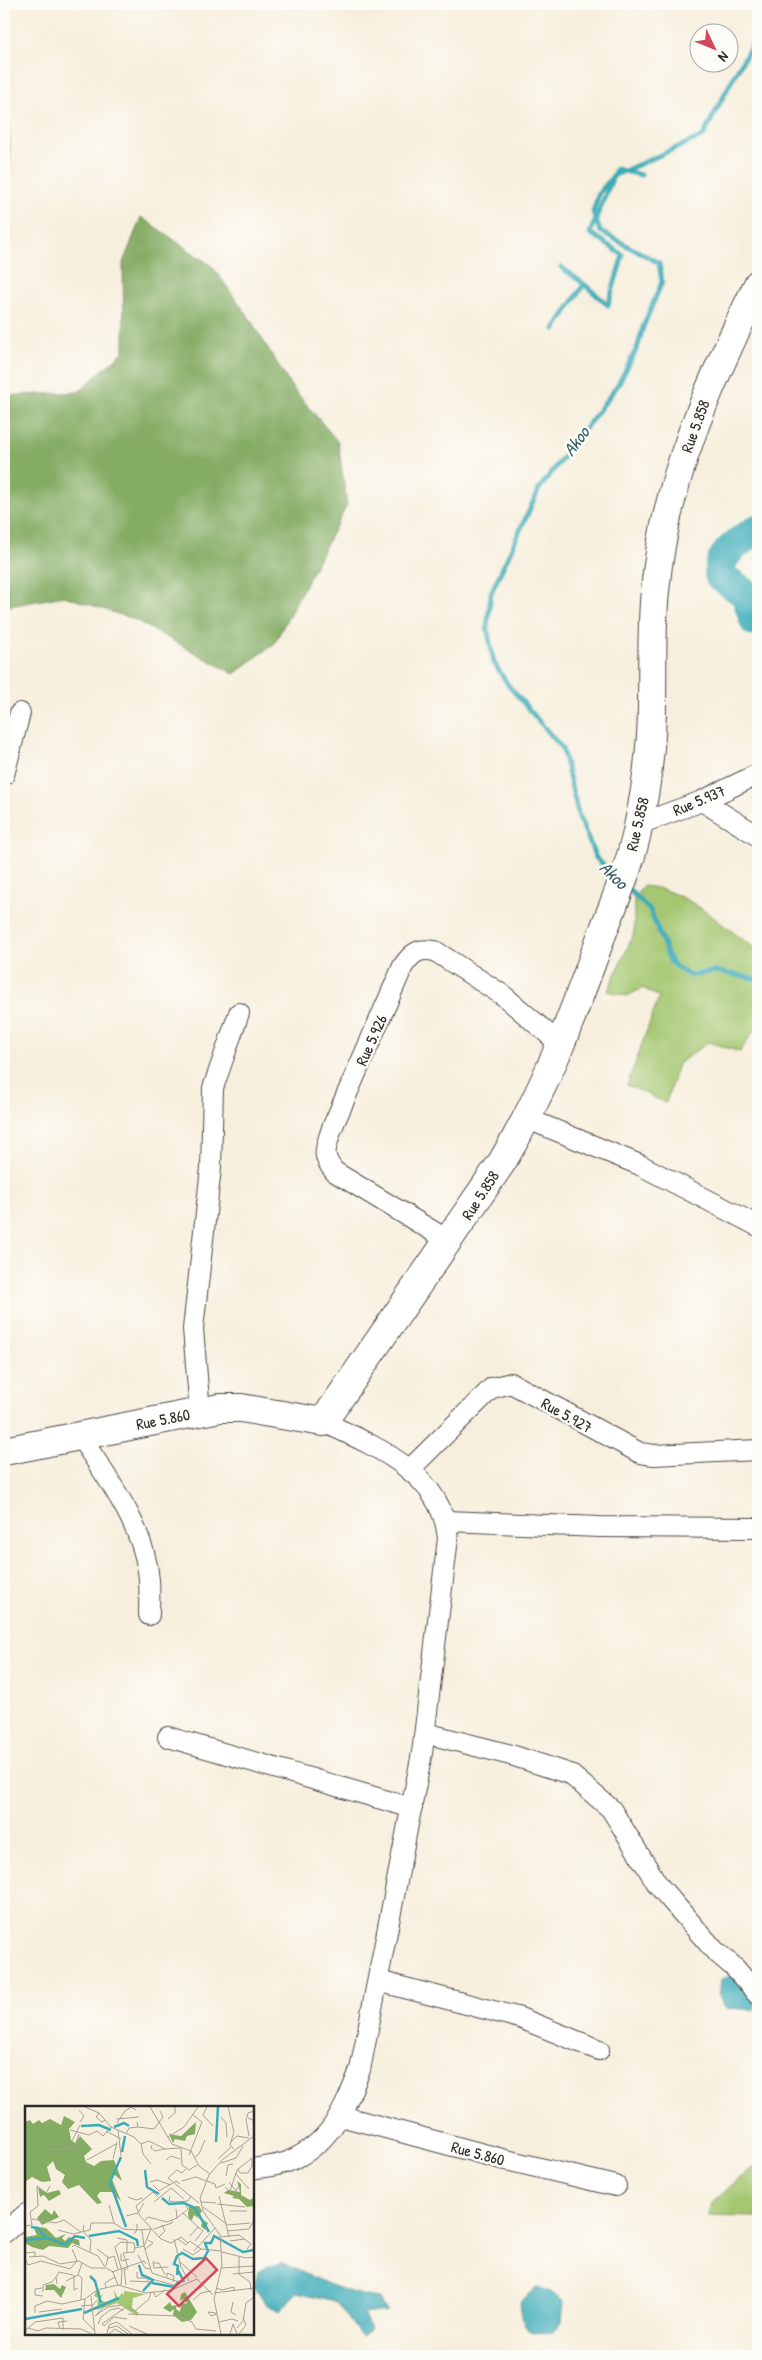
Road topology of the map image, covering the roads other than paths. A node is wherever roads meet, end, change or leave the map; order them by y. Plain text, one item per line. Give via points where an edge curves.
1 (758, 284) edge
2 (20, 713) dead end
3 (758, 774) edge
4 (4, 775) edge
5 (702, 801) junction
6 (639, 824) junction
7 (758, 836) edge
8 (239, 1013) dead end
9 (561, 1045) junction
10 (528, 1119) junction
11 (758, 1226) edge
12 (450, 1241) junction
13 (200, 1412) junction
14 (323, 1422) junction
15 (79, 1436) junction
16 (758, 1450) edge
17 (4, 1451) edge
18 (409, 1470) junction
19 (446, 1521) junction
20 (758, 1528) edge
21 (149, 1615) dead end
22 (425, 1733) junction
23 (168, 1737) dead end
24 (412, 1808) junction
25 (378, 1981) junction
26 (758, 1994) edge
27 (599, 2050) dead end
28 (341, 2116) junction
29 (254, 2169) edge
30 (616, 2186) dead end
31 (25, 2215) edge
32 (4, 2233) edge

1 - 6 street, Rue 5.858 via 712,379 667,512 655,588 651,643 652,733
2 - 4 street
3 - 5 street, Rue 5.937
5 - 6 street, Rue 5.937
5 - 7 street
6 - 9 street, Rue 5.858
8 - 13 street via 213,1088 211,1168 193,1329
9 - 10 street, Rue 5.858
9 - 12 street, Rue 5.926 via 504,996 435,952 423,949 412,954 403,966 332,1128 324,1154 335,1172
10 - 11 street via 640,1165
10 - 12 street, Rue 5.858
12 - 14 street, Rue 5.858
13 - 14 street, Rue 5.860 via 241,1408
13 - 15 street, Rue 5.860
14 - 18 street via 378,1448
15 - 17 street, Rue 5.860
15 - 21 street via 111,1483 142,1546 150,1579
16 - 18 street, Rue 5.927 via 640,1453 511,1383 492,1388
18 - 19 street via 429,1487
19 - 20 street via 600,1527
19 - 22 street via 448,1538
22 - 24 street
22 - 26 street via 570,1774 611,1809 658,1885 715,1951
23 - 24 street
24 - 25 street
25 - 27 street via 520,2018
25 - 28 street via 360,2070
28 - 29 street via 330,2131 309,2149 286,2162
28 - 30 street, Rue 5.860
31 - 32 street

